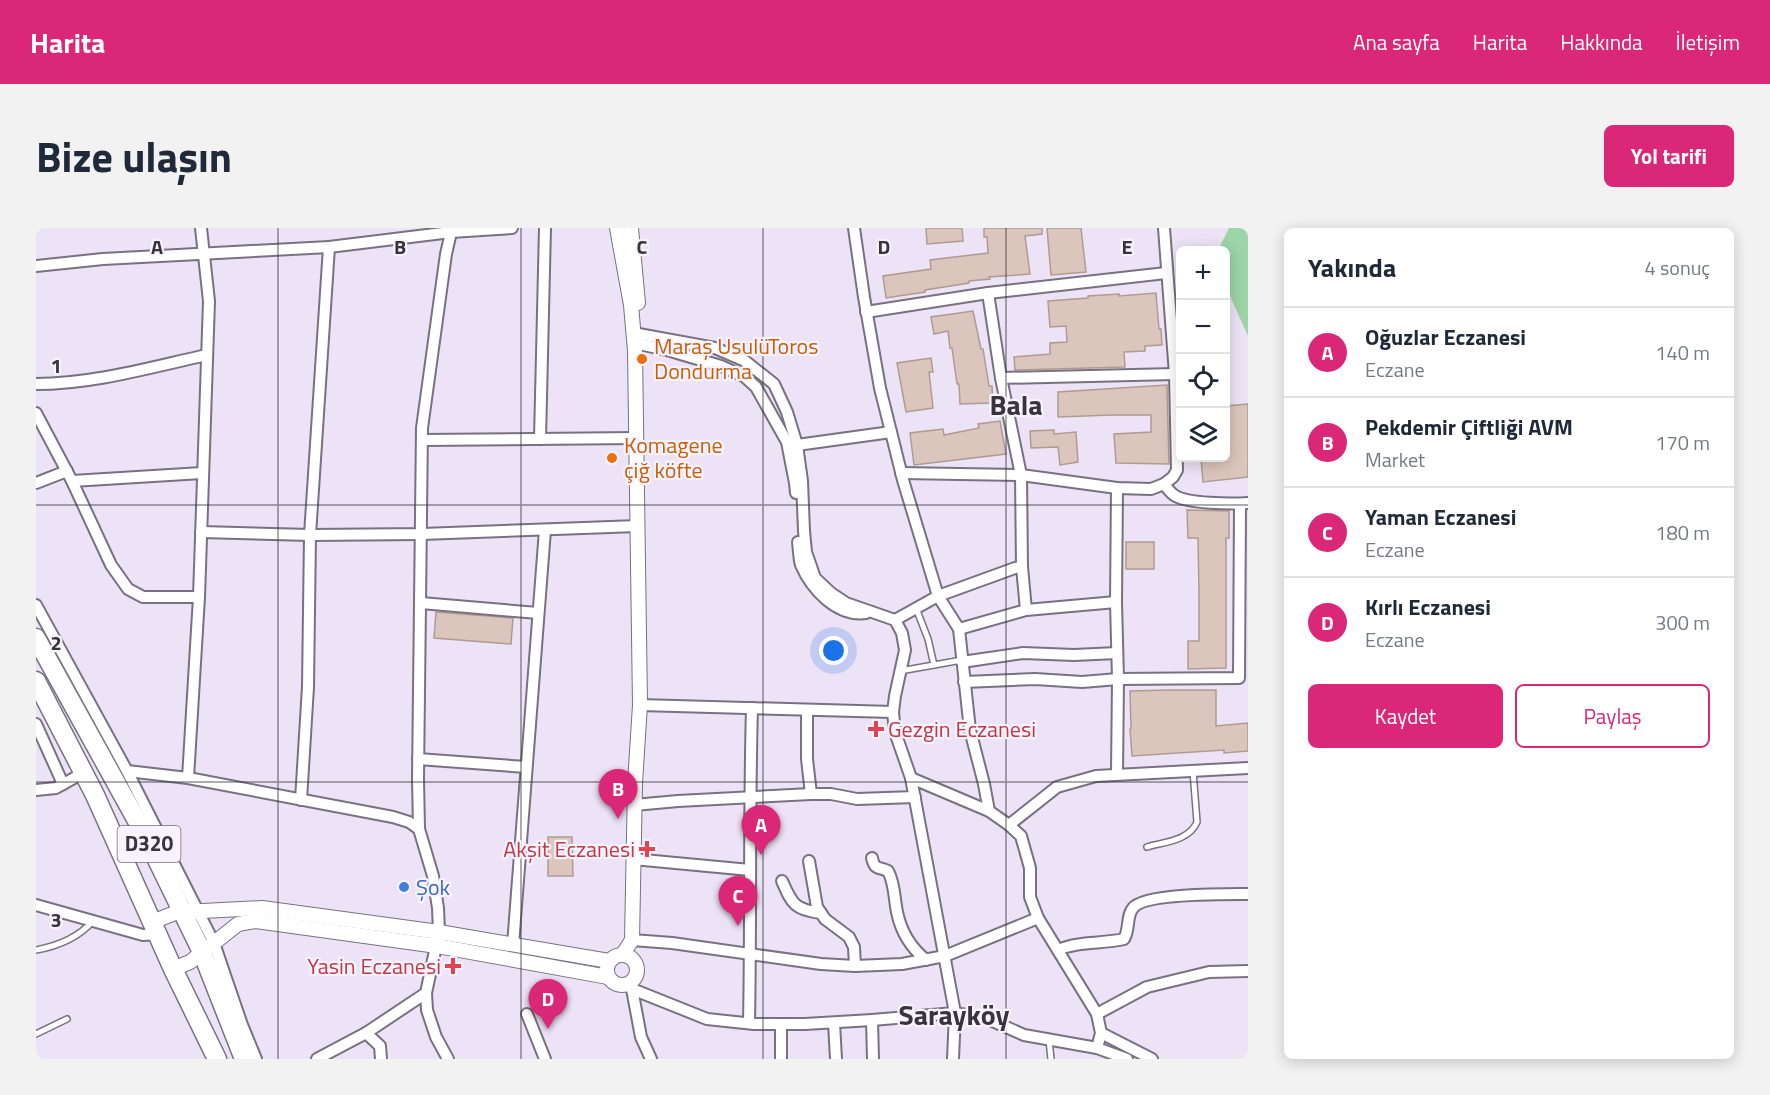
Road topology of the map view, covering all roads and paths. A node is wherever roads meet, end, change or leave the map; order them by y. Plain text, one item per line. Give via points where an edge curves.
1 (201, 228) edge
2 (512, 228) edge
3 (545, 228) edge
4 (617, 228) edge
5 (631, 228) edge
6 (854, 228) edge
7 (1164, 228) edge
8 (452, 230) edge
9 (329, 247) junction
10 (204, 253) junction
11 (36, 266) edge
12 (1166, 273) junction
13 (988, 293) junction
14 (867, 312) junction
15 (637, 341) junction
16 (207, 355) junction
17 (1175, 374) junction
18 (1001, 378) junction
19 (36, 384) edge
20 (36, 413) edge
21 (891, 432) junction
22 (637, 438) junction
23 (540, 439) junction
24 (422, 440) junction
25 (797, 445) junction
26 (67, 471) junction
27 (202, 473) junction
28 (901, 473) junction
29 (1021, 475) junction
30 (72, 481) junction
31 (36, 483) edge
32 (1164, 484) junction
33 (1117, 488) junction
34 (1244, 503) edge
35 (638, 526) junction
36 (544, 530) junction
37 (201, 532) junction
38 (422, 534) junction
39 (310, 535) junction
40 (1022, 567) junction
41 (938, 596) junction
42 (199, 597) junction
43 (1116, 602) junction
44 (421, 603) junction
45 (36, 605) edge
46 (916, 608) junction
47 (1026, 610) junction
48 (875, 612) junction
49 (538, 613) junction
50 (895, 620) junction
51 (959, 629) junction
52 (36, 638) edge
53 (1117, 653) junction
54 (962, 661) junction
55 (933, 665) junction
56 (900, 671) junction
57 (1244, 678) edge
58 (1118, 679) junction
59 (36, 681) edge
60 (964, 682) junction
61 (640, 705) junction
62 (752, 708) junction
63 (807, 710) junction
64 (892, 712) junction
65 (36, 724) edge
66 (418, 759) junction
67 (526, 767) junction
68 (1248, 768) edge
69 (127, 771) junction
70 (1192, 771) junction
71 (83, 773) junction
72 (1118, 774) junction
73 (188, 778) junction
74 (911, 778) junction
75 (63, 784) junction
76 (36, 790) edge
77 (811, 795) junction
78 (915, 797) junction
79 (749, 798) junction
80 (301, 800) junction
81 (634, 805) junction
82 (989, 811) junction
83 (1009, 825) junction
84 (419, 829) junction
85 (1147, 848) dead end
86 (872, 858) dead end
87 (633, 859) junction
88 (808, 861) dead end
89 (750, 870) junction
90 (782, 881) dead end
91 (1248, 894) edge
92 (36, 905) edge
93 (190, 911) junction
94 (821, 913) junction
95 (1038, 918) junction
96 (93, 921) junction
97 (155, 928) junction
98 (439, 932) junction
99 (632, 940) junction
100 (513, 945) junction
101 (437, 946) junction
102 (208, 948) junction
103 (36, 950) edge
104 (1058, 950) junction
105 (623, 954) junction
106 (750, 954) junction
107 (945, 956) junction
108 (926, 960) junction
109 (609, 962) junction
110 (855, 966) junction
111 (173, 969) junction
112 (1248, 971) edge
113 (608, 977) junction
114 (629, 987) junction
115 (426, 993) junction
116 (955, 1013) junction
117 (528, 1014) dead end
118 (1097, 1014) junction
119 (67, 1019) dead end
120 (872, 1020) junction
121 (749, 1023) junction
122 (834, 1023) junction
123 (781, 1024) junction
124 (366, 1033) junction
125 (1101, 1033) junction
126 (36, 1034) edge
127 (1049, 1039) junction
128 (1097, 1048) junction
129 (217, 1059) edge
130 (244, 1059) edge
131 (256, 1059) edge
132 (317, 1059) edge
133 (381, 1059) edge
134 (448, 1059) edge
135 (545, 1059) edge
136 (651, 1059) edge
137 (782, 1059) edge
138 (836, 1059) edge
139 (873, 1059) edge
140 (953, 1059) edge
141 (1051, 1059) edge
142 (1127, 1059) edge
143 (1152, 1059) edge

1 - 10 street
2 - 8 street
3 - 23 street
4 - 15 street
5 - 15 street
6 - 14 street
7 - 12 street
8 - 9 street
8 - 24 street
9 - 10 street
9 - 39 street
10 - 11 street
10 - 16 street via 210,300
12 - 13 street
12 - 17 street
13 - 14 street
13 - 18 street
14 - 21 street
15 - 22 street
15 - 25 street via 715,348 745,361 774,384
15 - 48 street via 721,366 756,387 790,452 800,563 813,586 843,611
16 - 19 street via 97,379
16 - 27 street
17 - 18 street
17 - 32 street via 1177,470
18 - 29 street
20 - 26 street
21 - 25 street
21 - 28 street
22 - 23 street
22 - 35 street
23 - 24 street
24 - 38 street
25 - 48 street via 806,552 814,578 846,603
26 - 30 street
26 - 31 street
27 - 30 street
27 - 37 street
28 - 29 street
28 - 41 street
29 - 33 street
29 - 40 street
30 - 42 street via 111,565 128,589 143,597
32 - 33 street via 1151,489
32 - 34 street via 1185,500
33 - 43 street
34 - 57 street
35 - 36 street
35 - 61 street
36 - 38 street
36 - 49 street
37 - 39 street
37 - 42 street
38 - 39 street
38 - 44 street
39 - 80 street via 308,687
40 - 41 street
40 - 47 street
41 - 46 street
41 - 51 street
42 - 73 street
43 - 47 street
43 - 53 street
44 - 49 street
44 - 66 street
45 - 69 street
46 - 50 street
46 - 55 lane
47 - 51 street
48 - 50 street
49 - 67 street
50 - 56 street via 905,650
51 - 54 street
52 - 93 highway, D320
53 - 54 street via 1023,653
53 - 58 street
54 - 55 lane
54 - 60 street
55 - 56 lane
56 - 64 street
57 - 58 street
58 - 60 street
58 - 72 street
59 - 71 highway, D320
60 - 82 street via 970,730
61 - 62 street
61 - 81 street
62 - 63 street
62 - 79 street
63 - 64 street
63 - 77 street
64 - 74 street
65 - 75 street
66 - 67 street
66 - 84 street
67 - 100 street
68 - 70 street
69 - 73 street
69 - 93 street
70 - 72 street
70 - 85 lane via 1195,826 1190,833
71 - 75 street
71 - 97 highway, D320
72 - 83 street via 1057,787
73 - 80 street
74 - 78 street
74 - 82 street
75 - 76 street
77 - 78 street via 857,799
77 - 79 street
78 - 107 street
79 - 81 street
79 - 89 street
80 - 84 street via 393,817
81 - 87 street
82 - 83 street
83 - 95 street via 1021,836 1030,868 1030,897
84 - 98 street via 433,876
86 - 108 street via 874,866 888,871 892,878 902,929 908,942
87 - 89 street
87 - 99 street
88 - 94 street
89 - 106 street
90 - 94 street via 797,907
91 - 104 street via 1169,897 1140,903 1131,911 1124,939
92 - 96 street
93 - 97 street via 175,913
93 - 98 street via 262,908
93 - 102 highway, D320
94 - 110 street via 849,937
95 - 104 street
95 - 107 street
96 - 97 street via 143,935
96 - 103 lane via 70,940
97 - 111 highway, D320
98 - 100 street
98 - 101 street
99 - 105 street
99 - 106 street
100 - 109 street
101 - 102 street via 256,921 238,924
101 - 113 street
101 - 115 street
102 - 111 street
102 - 130 highway, D320
102 - 131 street
104 - 118 street
105 - 109 street
105 - 114 street via 637,965 636,977
106 - 110 street
106 - 121 street
107 - 108 street
107 - 116 street
108 - 110 street
109 - 113 street
111 - 129 highway, D320
112 - 118 street via 1209,972 1147,987
113 - 114 street
114 - 121 street via 707,1019
114 - 136 street via 641,1037
115 - 124 street
115 - 134 street via 427,1010
116 - 120 street
116 - 127 street via 988,1019 1024,1035
116 - 140 street
117 - 135 street
118 - 125 street
119 - 126 lane
120 - 122 street
120 - 139 street
121 - 123 street
122 - 123 street
122 - 138 street
123 - 137 street
124 - 132 street
124 - 133 street via 380,1046
125 - 128 street
125 - 143 street
127 - 128 street
127 - 141 lane
128 - 142 street

